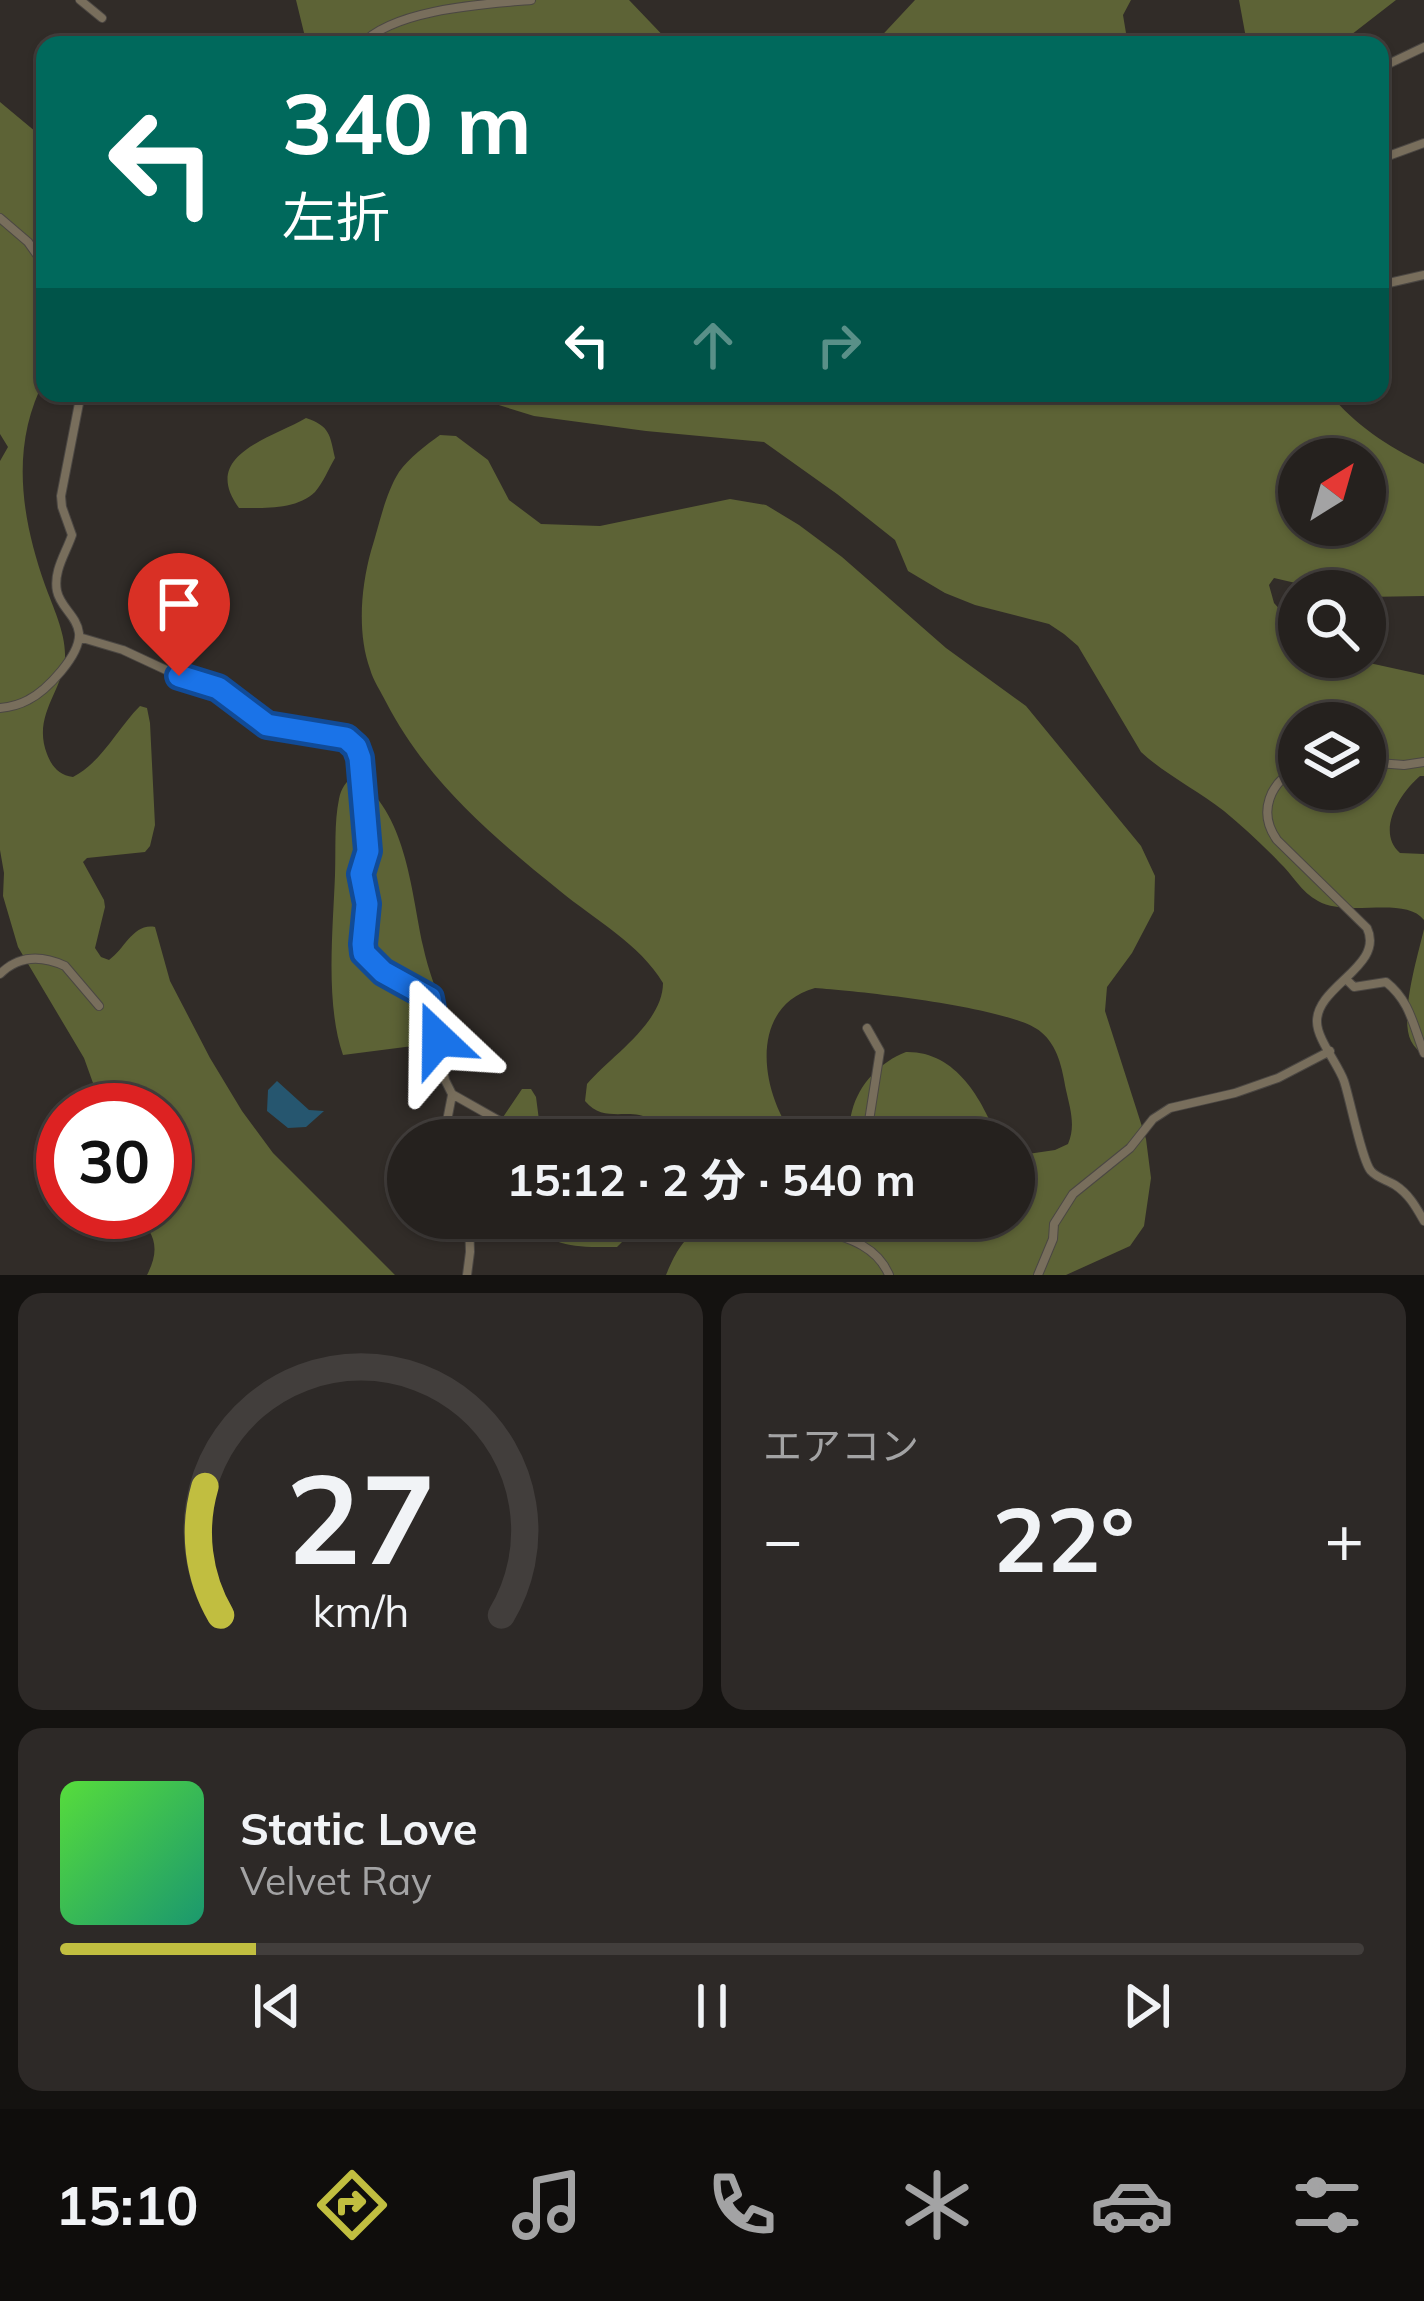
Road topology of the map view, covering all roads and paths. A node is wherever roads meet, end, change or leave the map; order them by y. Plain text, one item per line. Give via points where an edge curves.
1 (80, 0) edge
2 (531, 0) edge
3 (102, 18) dead end
4 (369, 36) edge
5 (1424, 47) edge
6 (1389, 64) edge
7 (1424, 143) edge
8 (1389, 156) edge
9 (0, 218) edge
10 (36, 255) edge
11 (1424, 275) edge
12 (1389, 283) edge
13 (79, 402) edge
14 (80, 637) junction
15 (0, 708) edge
16 (1424, 763) edge
17 (1386, 764) edge
18 (1278, 784) edge
19 (0, 974) edge
20 (1346, 979) junction
21 (99, 1006) dead end
22 (867, 1028) dead end
23 (1330, 1051) junction
24 (1424, 1053) edge
25 (452, 1094) junction
26 (447, 1119) edge
27 (496, 1119) edge
28 (869, 1119) edge
29 (1424, 1221) edge
30 (470, 1239) edge
31 (846, 1239) edge
32 (466, 1275) edge
33 (889, 1275) edge
34 (1038, 1275) edge

1 - 3 street
2 - 4 street via 429,13
5 - 6 street
7 - 8 street
9 - 10 street
11 - 12 street
13 - 14 street via 61,496 72,536 56,590
14 - 15 street via 31,699
14 - 25 street via 218,688 267,725 352,741 367,830 364,953 430,998
16 - 17 street
18 - 20 street via 1268,829 1371,938
19 - 21 street via 34,957 58,962
20 - 23 street via 1318,1013
20 - 24 street via 1354,987 1392,986
22 - 28 street via 880,1051
23 - 29 street via 1368,1168 1408,1196
23 - 34 street via 1278,1078 1153,1119 1073,1194
25 - 26 street
25 - 27 street
30 - 32 street
31 - 33 street via 878,1254

